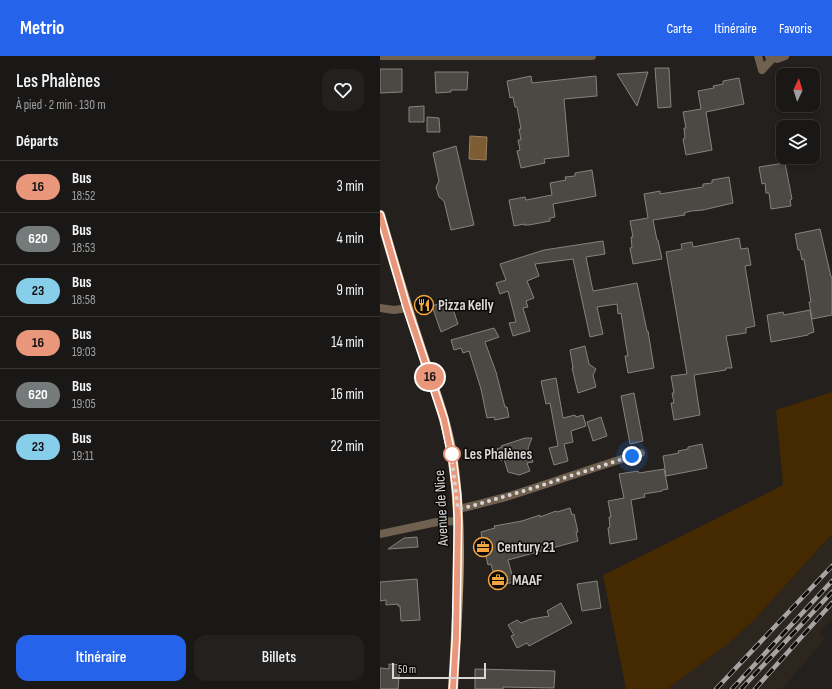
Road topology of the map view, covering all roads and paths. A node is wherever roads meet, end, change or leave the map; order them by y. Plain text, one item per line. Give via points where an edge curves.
1 (380, 56) edge
2 (592, 56) edge
3 (758, 56) edge
4 (785, 56) edge
5 (771, 57) edge
6 (380, 215) edge
7 (380, 308) edge
8 (407, 308) junction
9 (641, 453) dead end
10 (458, 509) junction
11 (458, 521) junction
12 (380, 534) edge
13 (453, 689) edge

1 - 2 street
3 - 5 street via 762,70
4 - 5 street
6 - 8 main road, Avenue de Nice
7 - 8 street
8 - 10 main road, Avenue de Nice via 444,419 453,462
9 - 10 street
10 - 11 main road, Avenue de Nice
11 - 12 street via 437,522
11 - 13 main road, Avenue de Nice

